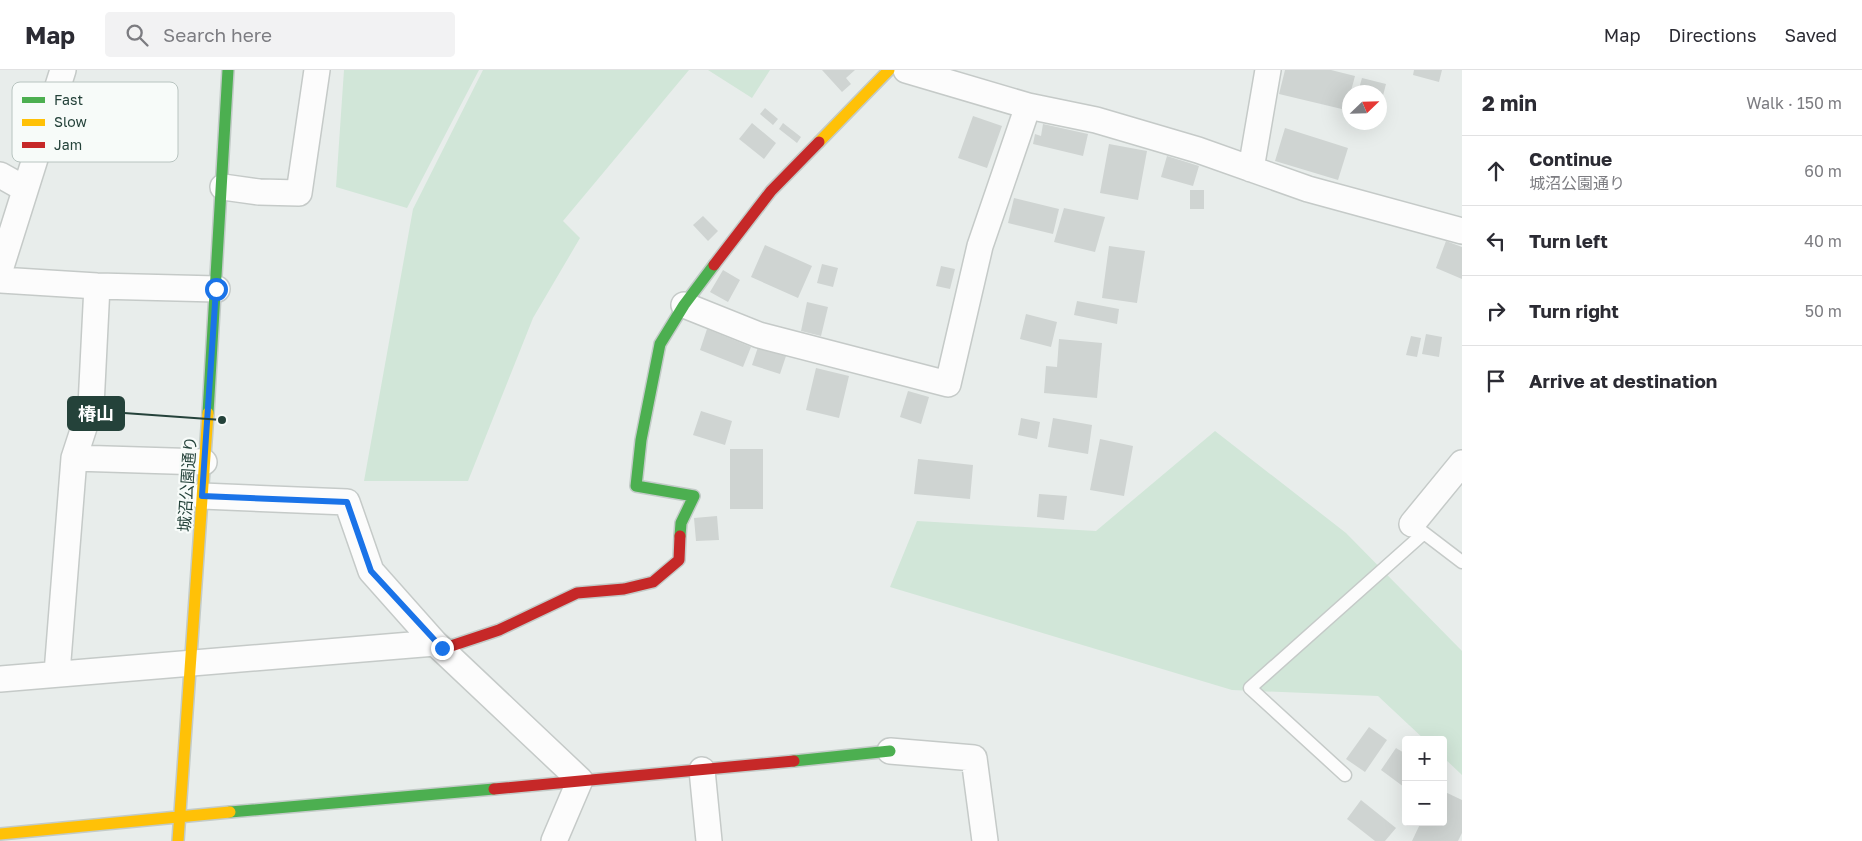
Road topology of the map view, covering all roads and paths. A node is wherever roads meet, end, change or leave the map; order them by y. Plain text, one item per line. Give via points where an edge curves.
1 (64, 70) edge
2 (228, 70) edge
3 (317, 70) edge
4 (889, 70) edge
5 (906, 70) edge
6 (1268, 70) edge
7 (60, 82) edge
8 (1028, 106) junction
9 (34, 162) edge
10 (1250, 169) junction
11 (0, 175) edge
12 (223, 187) junction
13 (25, 190) junction
14 (1462, 231) edge
15 (0, 270) edge
16 (0, 280) edge
17 (98, 286) junction
18 (216, 289) junction
19 (684, 305) junction
20 (74, 458) junction
21 (204, 462) junction
22 (1462, 463) edge
23 (202, 496) junction
24 (1418, 528) junction
25 (1462, 562) edge
26 (439, 646) junction
27 (190, 663) junction
28 (57, 673) junction
29 (0, 679) edge
30 (890, 751) joint
31 (702, 770) junction
32 (1345, 775) dead end
33 (580, 780) junction
34 (180, 816) junction
35 (0, 834) edge
36 (178, 841) edge
37 (554, 841) edge
38 (709, 841) edge
39 (985, 841) edge

1 - 7 street
2 - 12 street, 城沼公園通り
3 - 12 street via 299,193
4 - 19 street via 771,191
5 - 8 street
6 - 10 street
8 - 10 street via 1096,120
8 - 19 street via 980,246 948,384 759,335
9 - 13 street
10 - 14 street via 1308,189
11 - 13 street
12 - 18 street, 城沼公園通り
13 - 15 street
16 - 17 street
17 - 18 street
17 - 20 street via 91,406
18 - 21 street, 城沼公園通り
19 - 26 street via 660,344 641,440 636,486 694,496 681,523 679,560 653,582 624,589 577,593 499,630
20 - 21 street
20 - 28 street
21 - 23 street, 城沼公園通り
22 - 24 street
23 - 26 street via 347,502 371,571
23 - 27 street, 城沼公園通り
24 - 25 lane
24 - 32 lane via 1250,688
26 - 27 street
26 - 33 street
27 - 28 street
27 - 34 street, 城沼公園通り
28 - 29 street
30 - 31 street
30 - 39 street via 974,758
31 - 33 street
31 - 38 street
33 - 34 street
33 - 37 street
34 - 35 street
34 - 36 street, 城沼公園通り

